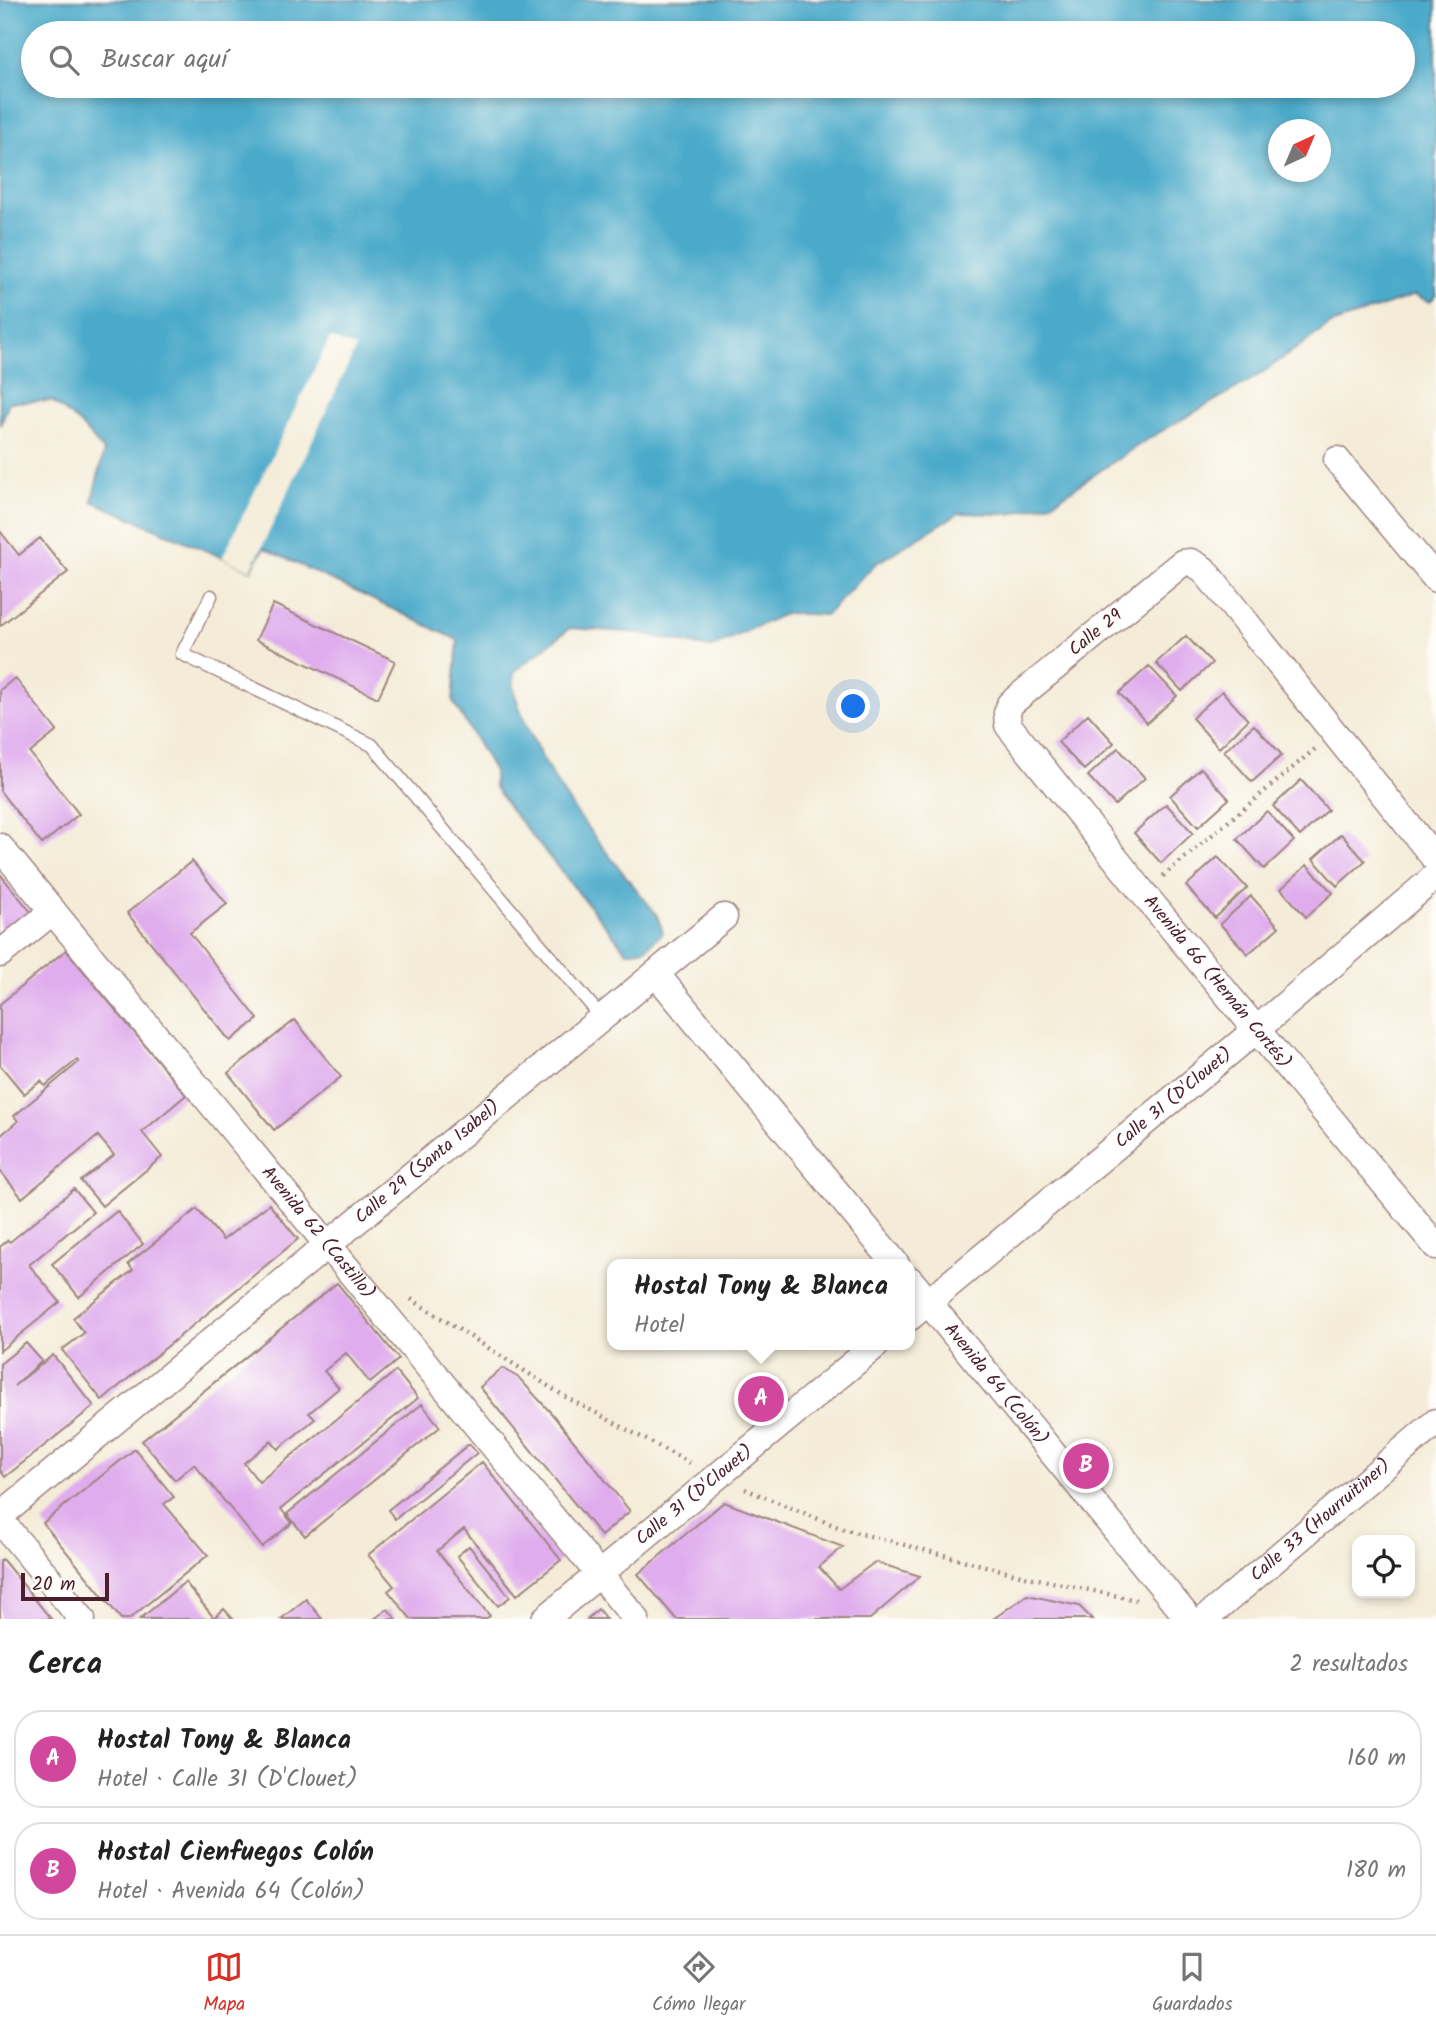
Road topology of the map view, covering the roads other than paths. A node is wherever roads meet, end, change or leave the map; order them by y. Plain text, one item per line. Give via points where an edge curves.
1 (1337, 460) dead end
2 (1436, 579) edge
3 (211, 596) dead end
4 (1007, 713) joint
5 (0, 847) edge
6 (1436, 860) edge
7 (1436, 876) edge
8 (53, 911) junction
9 (724, 917) dead end
10 (0, 954) edge
11 (657, 975) junction
12 (603, 1019) junction
13 (1256, 1030) junction
14 (328, 1245) junction
15 (1436, 1247) edge
16 (892, 1259) edge
17 (919, 1310) edge
18 (870, 1350) edge
19 (1436, 1422) edge
20 (0, 1518) edge
21 (599, 1574) junction
22 (82, 1619) edge
23 (545, 1619) edge
24 (636, 1619) edge
25 (1189, 1619) edge
26 (1205, 1619) edge

1 - 2 street
3 - 12 lane via 182,654 372,745
4 - 6 street, Calle 29 via 1010,704 1182,563 1191,562 1203,569
4 - 13 street, Avenida 66 (Hernán Cortés) via 1008,724
5 - 8 street, Avenida 62 (Castillo)
7 - 13 street, Calle 31 (D'Clouet)
8 - 10 street
8 - 14 street, Avenida 62 (Castillo)
9 - 11 street, Calle 29 (Santa Isabel)
11 - 12 street, Calle 29 (Santa Isabel)
11 - 16 street
12 - 14 street, Calle 29 (Santa Isabel)
13 - 15 street, Avenida 66 (Hernán Cortés)
13 - 17 street, Calle 31 (D'Clouet)
14 - 20 street, Calle 29 (Santa Isabel)
14 - 21 street, Avenida 62 (Castillo)
17 - 25 street, Avenida 64 (Colón)
18 - 21 street, Calle 31 (D'Clouet)
19 - 26 street, Calle 33 (Hourruitiner)
20 - 22 street
21 - 23 street, Calle 31 (D'Clouet)
21 - 24 street, Avenida 62 (Castillo)

